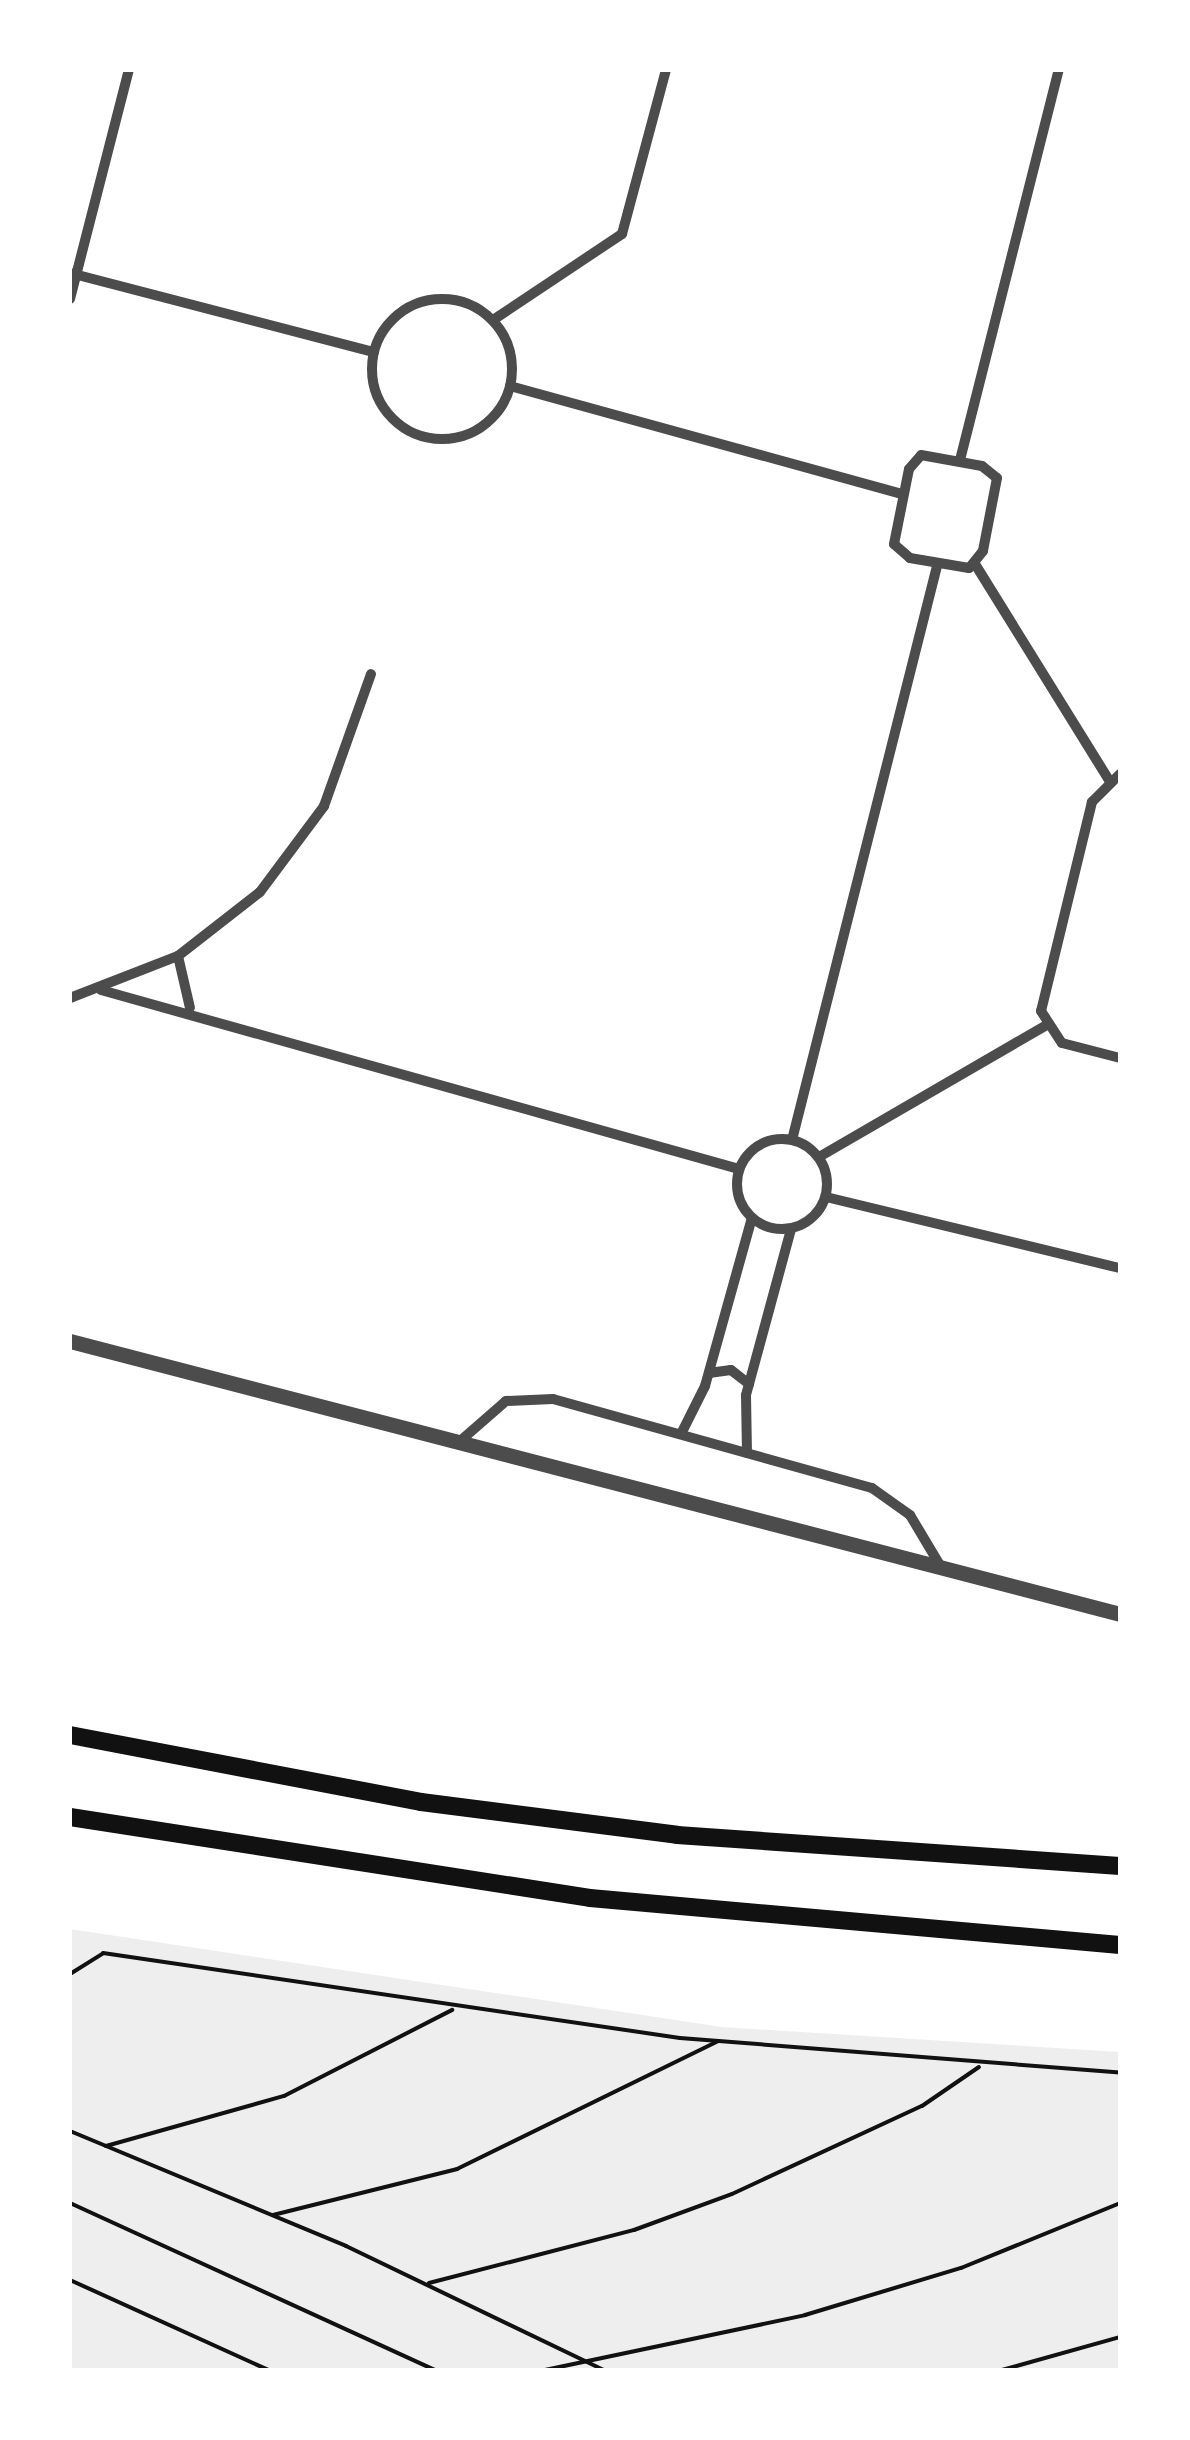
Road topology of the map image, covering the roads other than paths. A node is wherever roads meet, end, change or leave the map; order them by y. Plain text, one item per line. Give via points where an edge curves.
1 (130, 70) edge
2 (666, 70) edge
3 (1058, 70) edge
4 (73, 274) edge
5 (70, 299) edge
6 (493, 320) junction
7 (374, 352) junction
8 (510, 386) junction
9 (960, 460) junction
10 (902, 494) junction
11 (975, 564) junction
12 (937, 566) junction
13 (371, 674) dead end
14 (1115, 777) edge
15 (178, 956) junction
16 (101, 990) junction
17 (70, 998) edge
18 (190, 1009) junction
19 (1045, 1026) junction
20 (1120, 1058) edge
21 (792, 1140) junction
22 (819, 1156) junction
23 (739, 1169) junction
24 (826, 1196) junction
25 (752, 1218) junction
26 (791, 1229) junction
27 (1120, 1268) edge
28 (70, 1341) edge
29 (709, 1373) junction
30 (750, 1384) junction
31 (682, 1434) junction
32 (459, 1442) junction
33 (747, 1453) junction
34 (941, 1567) junction
35 (1120, 1614) edge
36 (70, 1735) edge
37 (70, 1817) edge
38 (1120, 1866) edge
39 (1120, 1945) edge

1 - 4 street
2 - 6 street via 622,234
3 - 9 street
4 - 5 street
4 - 7 street
6 - 7 street via 458,300 431,299 394,317
6 - 8 street via 508,344
7 - 8 street via 382,406 427,437 480,428
8 - 10 street
9 - 10 street via 921,454
9 - 11 street via 988,470 998,484
10 - 12 street via 894,544
11 - 12 street
11 - 14 street
12 - 21 street
13 - 15 street via 339,774 305,837 234,917
14 - 19 street via 1089,811 1041,1003
15 - 16 street
15 - 18 street
16 - 17 street
16 - 18 street
18 - 23 street
19 - 20 street via 1062,1042
19 - 22 street
21 - 22 street
21 - 23 street via 760,1144
22 - 24 street
23 - 25 street via 740,1200
24 - 26 street
24 - 27 street
25 - 26 street
25 - 29 street
26 - 30 street
28 - 32 street
29 - 30 street via 732,1370
29 - 31 street
30 - 33 street
31 - 32 street via 529,1396 496,1407
31 - 33 street
32 - 34 street
33 - 34 street via 883,1493 910,1516
34 - 35 street
36 - 38 main road via 421,1802 677,1835
37 - 39 main road via 590,1898

